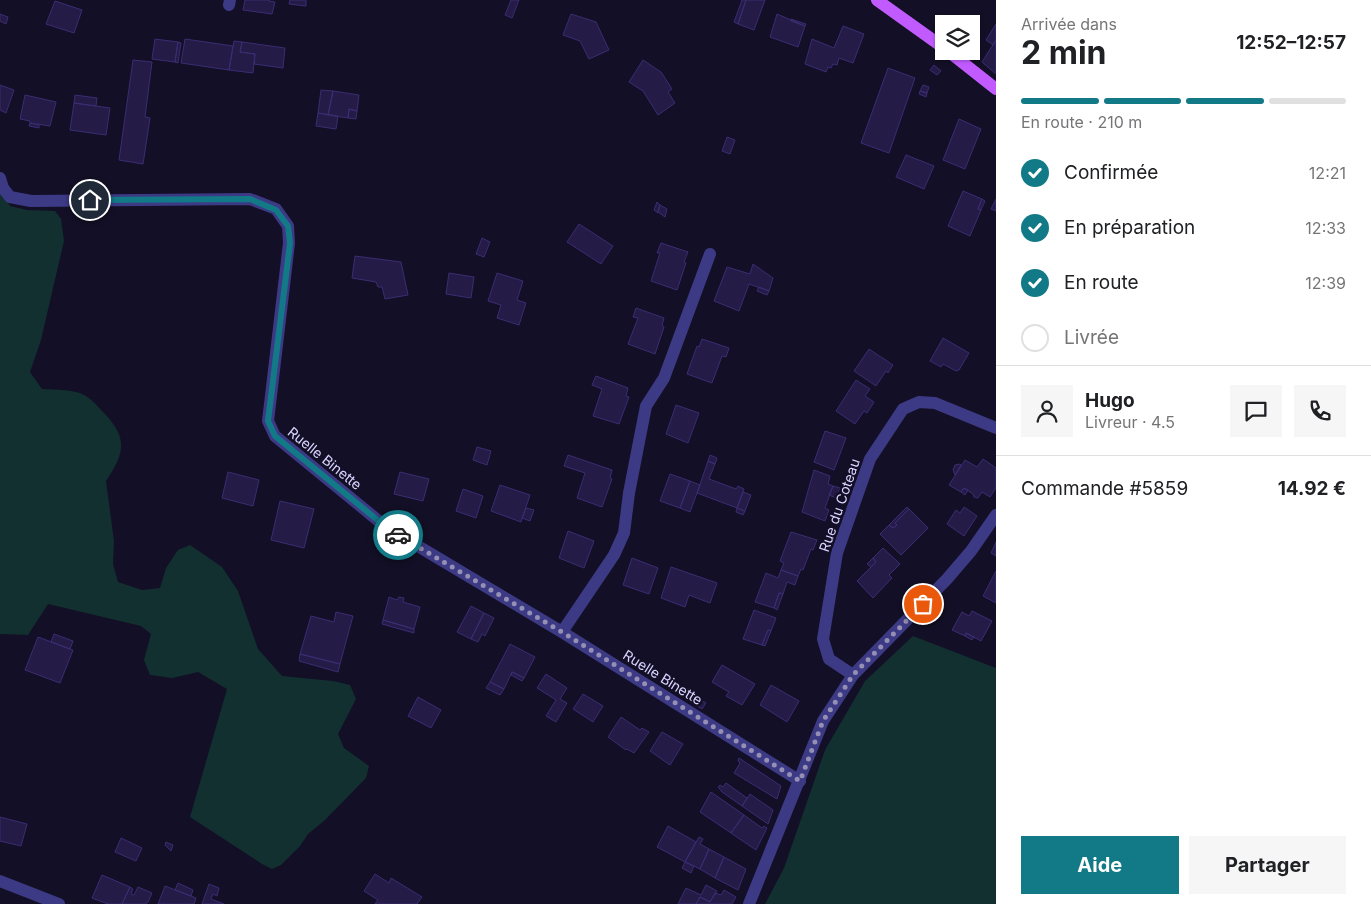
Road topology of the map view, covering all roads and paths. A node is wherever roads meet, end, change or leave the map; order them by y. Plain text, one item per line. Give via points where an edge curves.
1 (877, 0) edge
2 (935, 42) edge
3 (959, 60) edge
4 (996, 89) edge
5 (0, 178) edge
6 (710, 254) dead end
7 (996, 428) edge
8 (996, 515) edge
9 (562, 632) junction
10 (853, 675) junction
11 (800, 781) junction
12 (0, 881) edge
13 (59, 904) edge
14 (749, 904) edge

1 - 2 main road
3 - 4 main road
5 - 9 street, Ruelle Binette via 10,197 31,201 250,199 276,210 288,226 290,243 268,421 275,436 386,527
6 - 9 street via 664,378 646,406 624,533 614,555
7 - 10 street, Rue du Coteau via 935,403 919,402 903,410 870,459 837,553 823,639 829,658
8 - 10 street via 947,579
9 - 11 street, Ruelle Binette
10 - 11 street via 823,721
11 - 14 street
12 - 13 street

